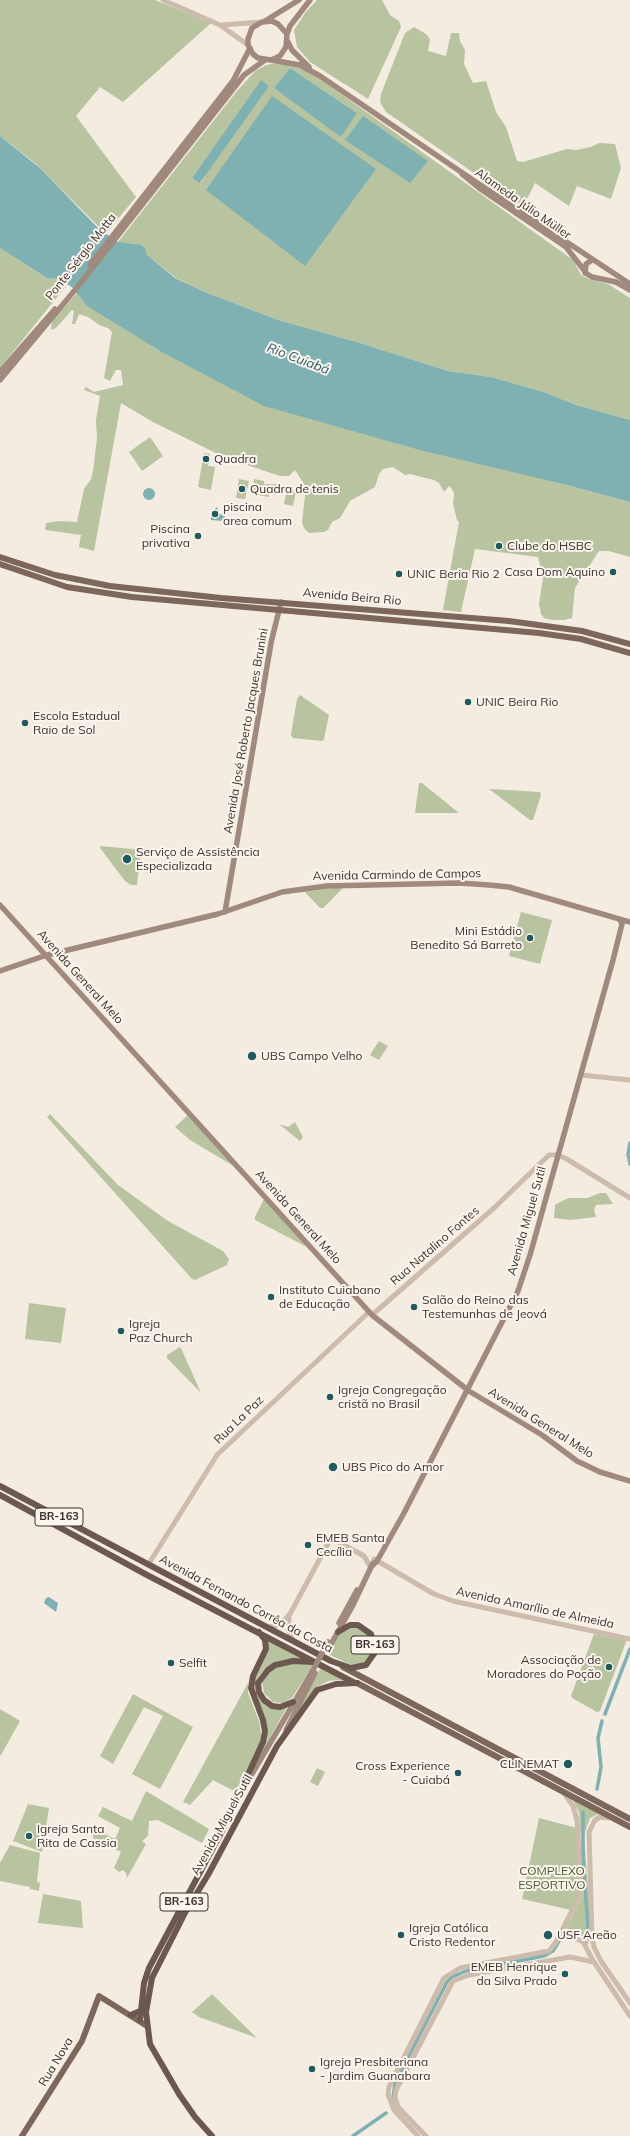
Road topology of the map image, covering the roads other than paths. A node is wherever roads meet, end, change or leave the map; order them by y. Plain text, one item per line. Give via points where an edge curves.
1 (163, 0) edge
2 (299, 0) edge
3 (310, 0) edge
4 (264, 21) junction
5 (220, 25) junction
6 (287, 34) junction
7 (288, 42) junction
8 (249, 46) junction
9 (268, 60) junction
10 (320, 76) junction
11 (461, 172) junction
12 (142, 201) junction
13 (592, 260) junction
14 (602, 265) junction
15 (585, 273) junction
16 (595, 278) junction
17 (630, 284) edge
18 (630, 290) edge
19 (41, 328) junction
20 (0, 372) edge
21 (0, 380) edge
22 (0, 553) edge
23 (0, 557) edge
24 (0, 560) edge
25 (0, 564) edge
26 (39, 573) junction
27 (71, 578) junction
28 (87, 590) junction
29 (219, 600) junction
30 (281, 602) junction
31 (363, 609) junction
32 (280, 611) junction
33 (362, 617) junction
34 (509, 621) junction
35 (519, 622) junction
36 (506, 629) junction
37 (515, 631) junction
38 (630, 644) edge
39 (630, 653) edge
40 (0, 905) edge
41 (225, 912) junction
42 (622, 920) edge
43 (47, 955) junction
44 (0, 971) edge
45 (581, 1075) junction
46 (630, 1080) edge
47 (554, 1154) junction
48 (630, 1198) edge
49 (370, 1313) junction
50 (468, 1391) junction
51 (630, 1481) edge
52 (0, 1486) edge
53 (1, 1495) edge
54 (376, 1560) junction
55 (148, 1565) junction
56 (371, 1567) junction
57 (362, 1584) junction
58 (290, 1614) junction
59 (270, 1627) junction
60 (259, 1632) junction
61 (338, 1632) junction
62 (630, 1639) edge
63 (293, 1640) junction
64 (330, 1643) junction
65 (323, 1665) junction
66 (340, 1665) junction
67 (314, 1673) junction
68 (357, 1683) junction
69 (293, 1702) junction
70 (277, 1746) junction
71 (243, 1788) junction
72 (563, 1792) junction
73 (615, 1819) junction
74 (630, 1819) edge
75 (630, 1827) edge
76 (560, 1932) junction
77 (584, 1942) junction
78 (594, 1947) junction
79 (594, 1962) junction
80 (630, 2002) edge
81 (140, 2011) junction
82 (131, 2015) junction
83 (630, 2016) edge
84 (140, 2020) junction
85 (147, 2026) junction
86 (22, 2136) edge
87 (212, 2136) edge
88 (418, 2136) edge
89 (426, 2136) edge

1 - 5 street
2 - 4 main road
3 - 6 main road via 293,20
4 - 5 street
4 - 6 main road via 278,24
4 - 8 main road via 252,28 248,39
5 - 8 street
6 - 7 main road
7 - 9 main road via 284,52
7 - 10 main road, Alameda Júlio Müller via 295,54
8 - 9 main road via 253,54
8 - 12 main road via 233,81
9 - 10 main road, Alameda Júlio Müller via 300,65
9 - 12 main road via 244,75
10 - 11 main road, Alameda Júlio Müller
11 - 13 main road, Alameda Júlio Müller
11 - 15 main road, Alameda Júlio Müller via 466,179 566,246
12 - 19 main road, Ponte Sérgio Motta
13 - 14 main road, Alameda Júlio Müller
13 - 15 main road via 586,264
14 - 16 main road via 602,273
14 - 17 main road, Alameda Júlio Müller
15 - 16 main road, Alameda Júlio Müller
16 - 18 main road, Alameda Júlio Müller via 616,282
19 - 20 main road
19 - 21 main road
22 - 27 main road, Avenida Beira Rio
23 - 26 main road
24 - 26 main road, Avenida Beira Rio
25 - 28 main road, Avenida Beira Rio via 57,584
26 - 27 main road, Avenida Beira Rio
26 - 28 main road, Avenida Beira Rio
27 - 29 main road, Avenida Beira Rio
28 - 29 main road, Avenida Beira Rio via 132,597
29 - 30 main road, Avenida Beira Rio
29 - 32 main road, Avenida Beira Rio
30 - 31 main road, Avenida Beira Rio
30 - 32 main road, Avenida José Roberto Jacques Brunini
31 - 33 main road
31 - 34 main road, Avenida Beira Rio
32 - 33 main road, Avenida Beira Rio
32 - 41 main road, Avenida José Roberto Jacques Brunini via 271,643
33 - 36 main road, Avenida Beira Rio
34 - 35 main road, Avenida Beira Rio
34 - 36 main road via 510,626
35 - 37 main road via 515,626
35 - 38 main road, Avenida Beira Rio via 582,631
36 - 37 main road, Avenida Beira Rio
37 - 39 main road, Avenida Beira Rio via 581,639
40 - 43 main road, Avenida General Melo
41 - 42 main road, Avenida Carmindo de Campos via 276,894 300,889 342,885 458,882 509,887
41 - 43 main road, Avenida Carmindo de Campos
42 - 45 main road, Avenida Miguel Sutil
43 - 44 main road, Avenida Carmindo de Campos
43 - 49 main road, Avenida General Melo
45 - 46 street
45 - 47 main road, Avenida Miguel Sutil via 560,1146
47 - 48 street via 596,1176
47 - 49 street, Rua Natalino Fontes
47 - 50 main road, Avenida Miguel Sutil via 530,1255 518,1291
49 - 50 main road, Avenida General Melo
49 - 55 street, Rua La Paz via 217,1455
50 - 51 main road, Avenida General Melo via 542,1435 577,1461 600,1472
50 - 54 main road, Avenida Miguel Sutil
52 - 55 highway, Avenida Fernando Corrêa da Costa / BR-163
53 - 60 highway, Avenida Fernando Corrêa da Costa / BR-163 via 147,1575
54 - 56 main road, Avenida Miguel Sutil
54 - 62 street, Avenida Amarílio de Almeida via 434,1594 453,1601
55 - 59 highway, Avenida Fernando Corrêa da Costa / BR-163
56 - 57 main road, Avenida Miguel Sutil
56 - 58 street via 364,1556 331,1538
57 - 61 main road, Avenida Miguel Sutil
57 - 64 main road, Avenida Miguel Sutil via 357,1589
58 - 59 street via 280,1625
58 - 63 street via 288,1630
59 - 63 highway, Avenida Fernando Corrêa da Costa / BR-163
60 - 65 highway, Avenida Fernando Corrêa da Costa
60 - 71 highway, BR-163 via 266,1649 251,1688 265,1731 263,1742
61 - 64 main road, Avenida Miguel Sutil / BR-163
61 - 66 highway, BR-163 via 350,1625 362,1627 371,1634 376,1651 362,1667
63 - 66 highway, Avenida Fernando Corrêa da Costa / BR-163
64 - 67 main road, bridge
65 - 68 highway, Avenida Fernando Corrêa da Costa
65 - 69 highway via 310,1661 284,1662 268,1670 262,1677 258,1687 264,1700 272,1706 280,1707
66 - 74 main road, Avenida Fernando Corrêa da Costa
67 - 69 main road, Avenida Miguel Sutil
67 - 70 main road, Avenida Miguel Sutil / BR-163
68 - 70 highway via 336,1684 318,1690
68 - 72 main road, Avenida Fernando Corrêa da Costa
69 - 71 main road, Avenida Miguel Sutil
70 - 85 highway, Avenida Miguel Sutil / BR-163 via 155,1972 148,1993
71 - 81 highway, Avenida Miguel Sutil / BR-163 via 149,1968 144,1982
72 - 73 main road, Avenida Fernando Corrêa da Costa
72 - 76 street via 573,1806 578,1820 582,1890
73 - 75 main road, Avenida Fernando Corrêa da Costa
73 - 78 street via 598,1818 591,1825 589,1832
76 - 77 street
76 - 88 street via 553,1946 544,1953 460,1968 444,1978 388,2087 394,2110
77 - 78 street
77 - 79 street
78 - 80 street via 603,1966
79 - 83 street
79 - 89 street via 570,1957 470,1975 452,1981 398,2086 395,2097 404,2113
81 - 82 highway
81 - 84 highway, Avenida Miguel Sutil / BR-163
82 - 84 main road
82 - 86 main road, Rua Nova via 99,1996 82,2041
84 - 85 main road
85 - 87 highway, Avenida Miguel Sutil / BR-163 via 150,2044 168,2077 195,2117

